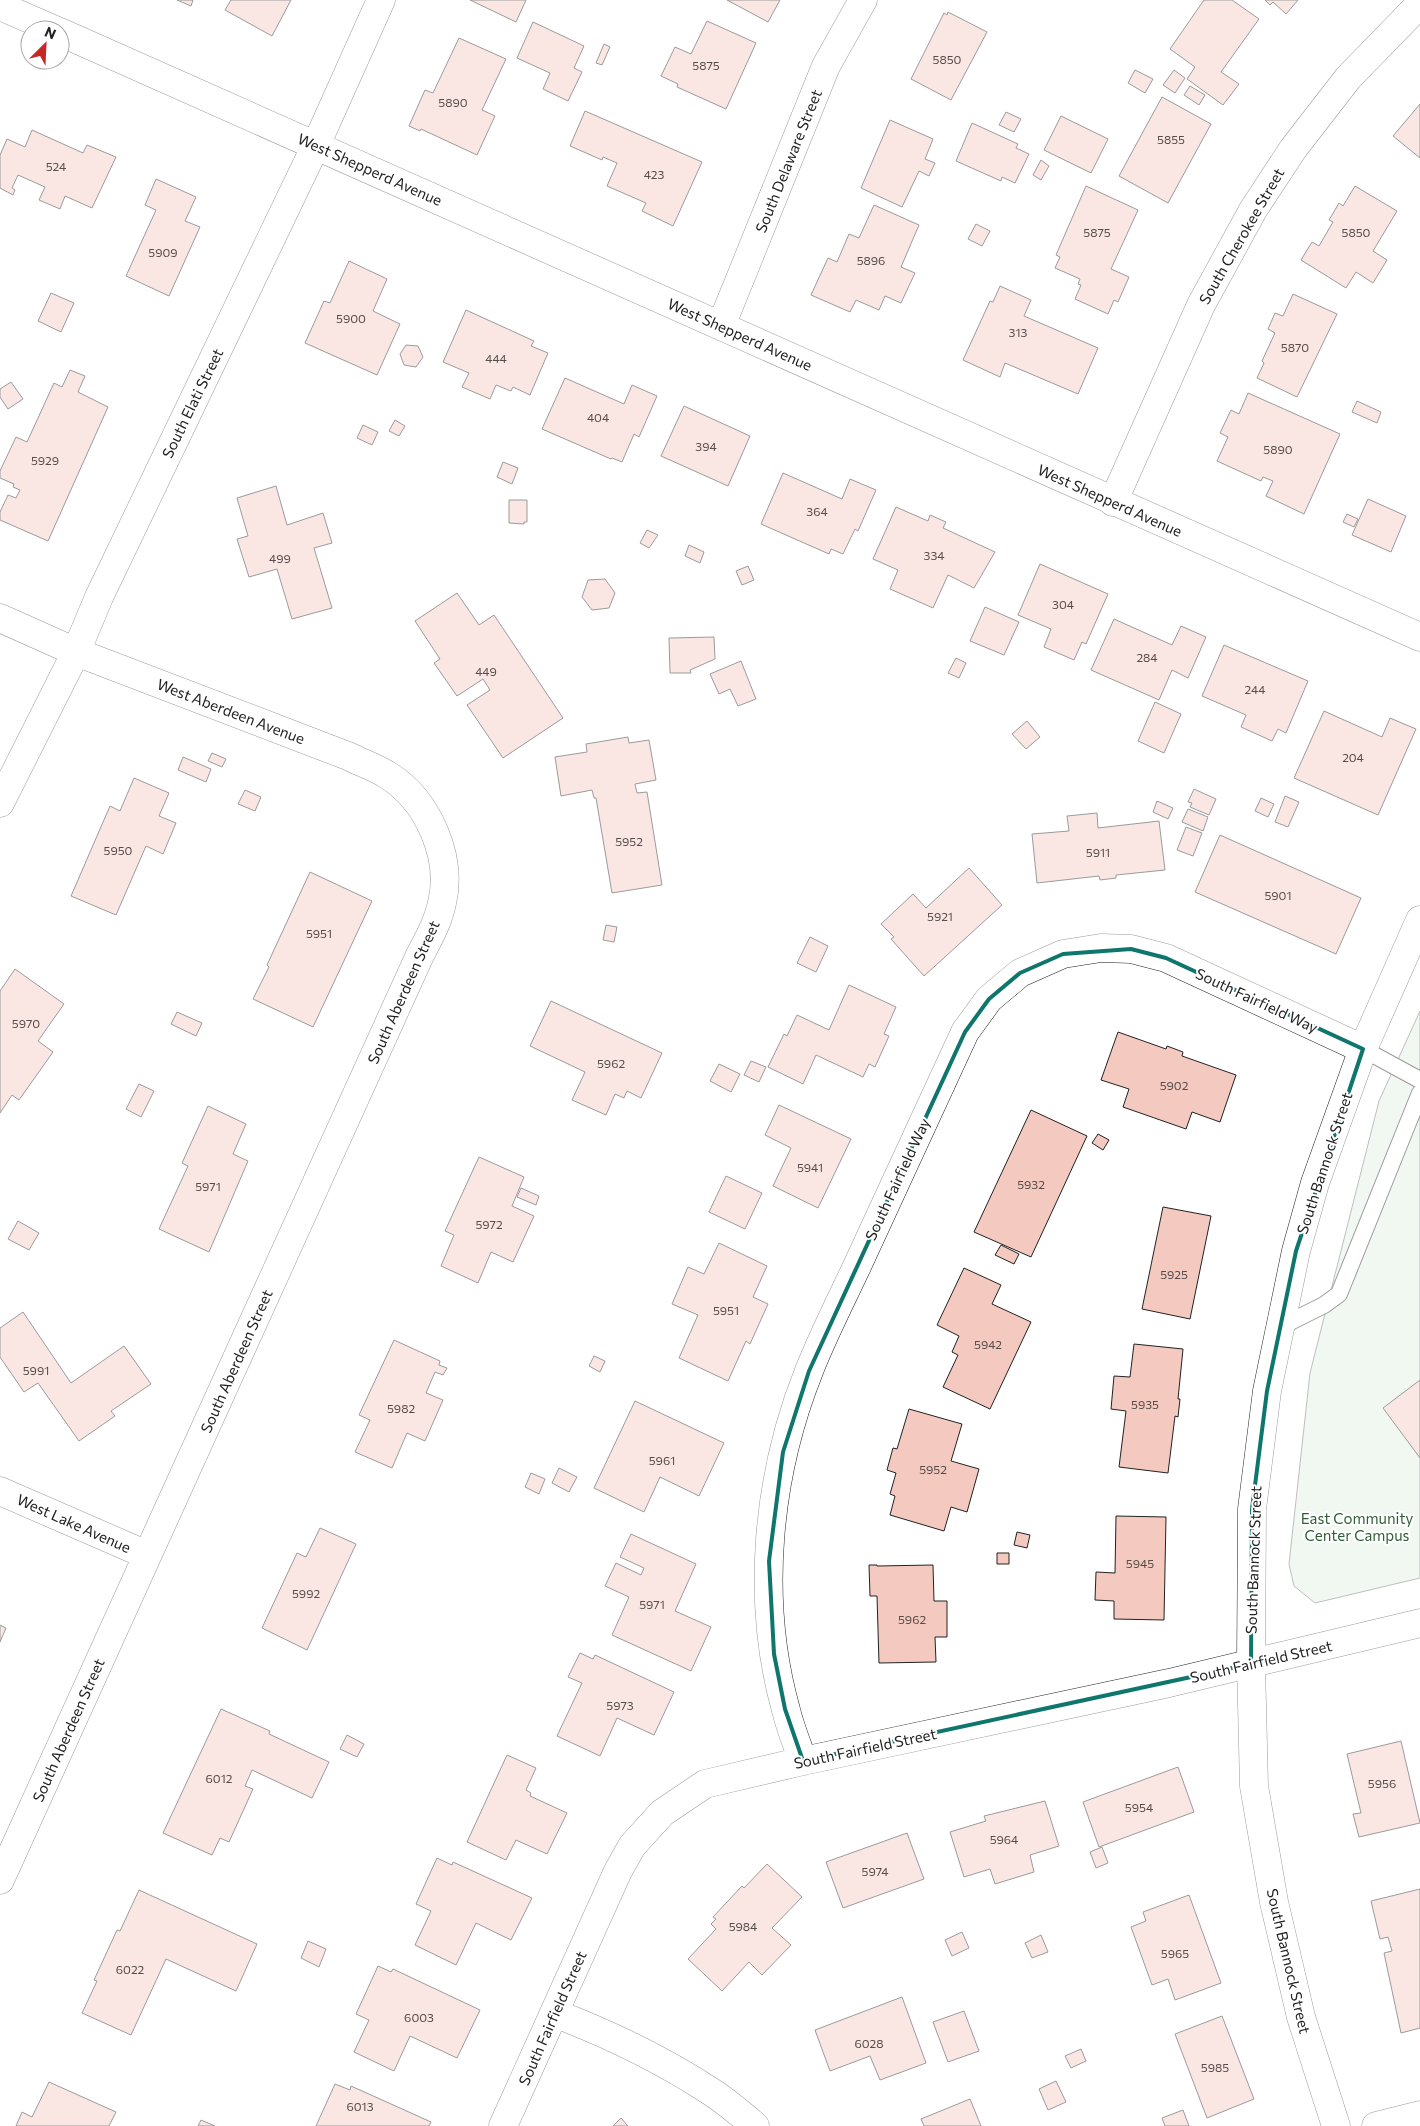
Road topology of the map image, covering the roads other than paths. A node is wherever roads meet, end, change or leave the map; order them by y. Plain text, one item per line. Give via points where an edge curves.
1 (381, 0) edge
2 (863, 0) edge
3 (1420, 4) edge
4 (0, 6) edge
5 (32, 20) edge
6 (70, 36) edge
7 (316, 145) junction
8 (721, 326) junction
9 (1113, 502) junction
10 (0, 618) edge
11 (1420, 637) edge
12 (76, 652) junction
13 (0, 803) edge
14 (436, 836) joint
15 (1420, 920) edge
16 (1363, 1049) junction
17 (1420, 1080) edge
18 (1420, 1094) edge
19 (1280, 1327) junction
20 (0, 1491) edge
21 (147, 1555) junction
22 (1420, 1623) edge
23 (1251, 1664) junction
24 (803, 1761) junction
25 (0, 1880) edge
26 (554, 2013) junction
27 (1420, 2115) edge
28 (503, 2126) edge
29 (755, 2126) edge
30 (1336, 2126) edge
31 (1376, 2126) edge

1 - 7 street, South Elati Street
2 - 8 street, South Delaware Street via 826,66
3 - 9 street, South Cherokee Street via 1348,78 1293,149 1253,210 1201,305
4 - 5 street
6 - 7 street, West Shepperd Avenue
7 - 8 street, West Shepperd Avenue
7 - 12 street, South Elati Street via 99,596
8 - 9 street, West Shepperd Avenue
9 - 11 street, West Shepperd Avenue
10 - 12 street, West Aberdeen Avenue
12 - 13 street, South Elati Street
12 - 14 street, West Aberdeen Avenue via 348,756 389,776 409,792
14 - 21 street, South Aberdeen Street via 444,875 442,901 434,928
15 - 16 street, South Bannock Street
16 - 17 lane
16 - 19 street, South Bannock Street via 1315,1183
16 - 24 street, South Fairfield Way via 1166,958 1131,949 1101,948 1063,954 1020,972 989,999 965,1032 808,1371 782,1452 769,1561 770,1599 774,1654 786,1709
18 - 19 lane via 1339,1294
19 - 23 street, South Bannock Street via 1267,1391 1252,1508
20 - 21 street, West Lake Avenue
21 - 25 street, South Aberdeen Street
22 - 23 street, South Fairfield Street
23 - 24 street, South Fairfield Street
23 - 30 street, South Bannock Street via 1254,1786 1274,1902 1301,2017
24 - 26 street, South Fairfield Street via 705,1784 662,1813 632,1846
26 - 28 street, South Fairfield Street
26 - 29 street via 654,2057 712,2092
27 - 31 street

